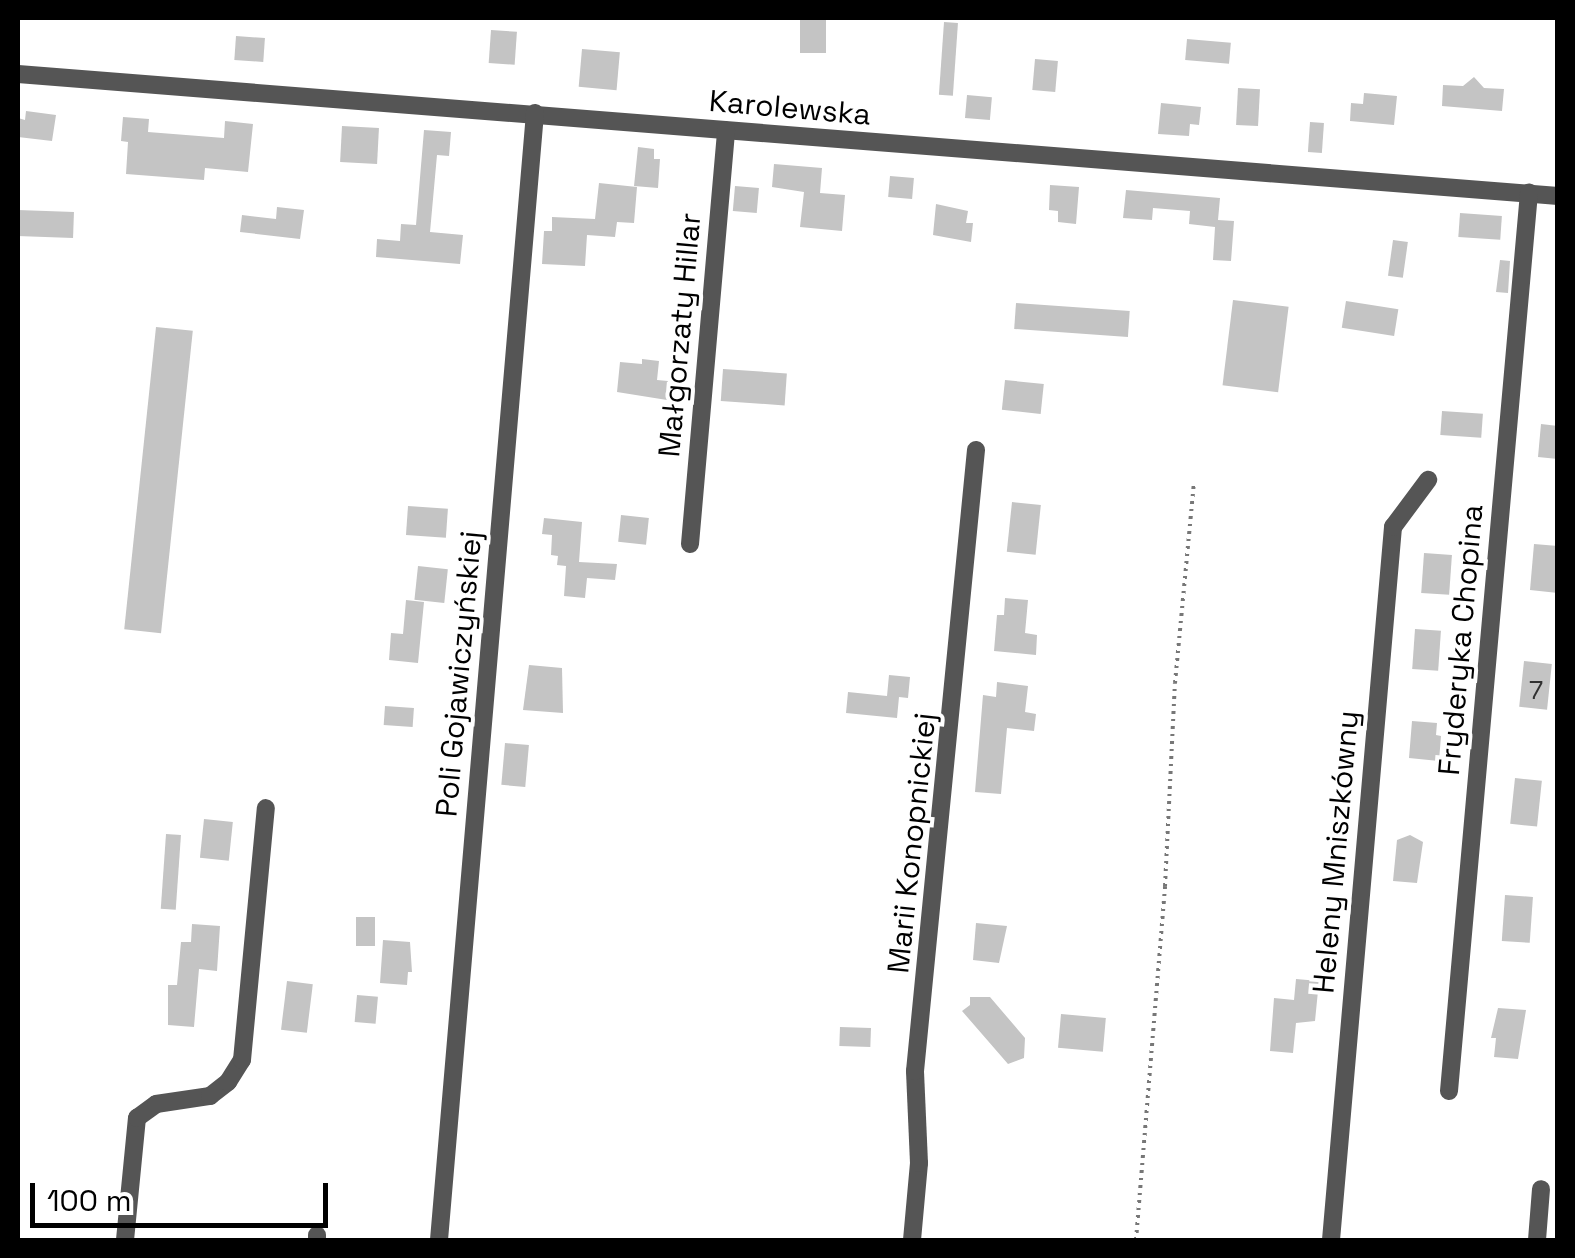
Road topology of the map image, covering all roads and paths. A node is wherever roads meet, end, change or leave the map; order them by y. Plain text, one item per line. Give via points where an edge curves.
1 (18, 74) edge
2 (535, 113) junction
3 (726, 131) junction
4 (1528, 194) junction
5 (1558, 196) edge
6 (976, 450) dead end
7 (1428, 480) dead end
8 (1194, 484) dead end
9 (690, 544) dead end
10 (266, 808) dead end
11 (1449, 1092) dead end
12 (1541, 1189) dead end
13 (124, 1240) edge
14 (439, 1240) edge
15 (912, 1240) edge
16 (1136, 1240) edge
17 (1331, 1240) edge
18 (1536, 1240) edge

1 - 2 street, Karolewska
2 - 3 street, Karolewska
2 - 14 street, Poli Gojawiczyńskiej
3 - 4 street, Karolewska
3 - 9 street, Małgorzaty Hillar
4 - 5 street, Karolewska
4 - 11 street, Fryderyka Chopina
6 - 15 street, Marii Konopnickiej via 915,1070 919,1164
7 - 17 street, Heleny Mniszkówny via 1393,527
8 - 16 path
10 - 13 street via 242,1060 210,1096 156,1104 137,1118
12 - 18 street

